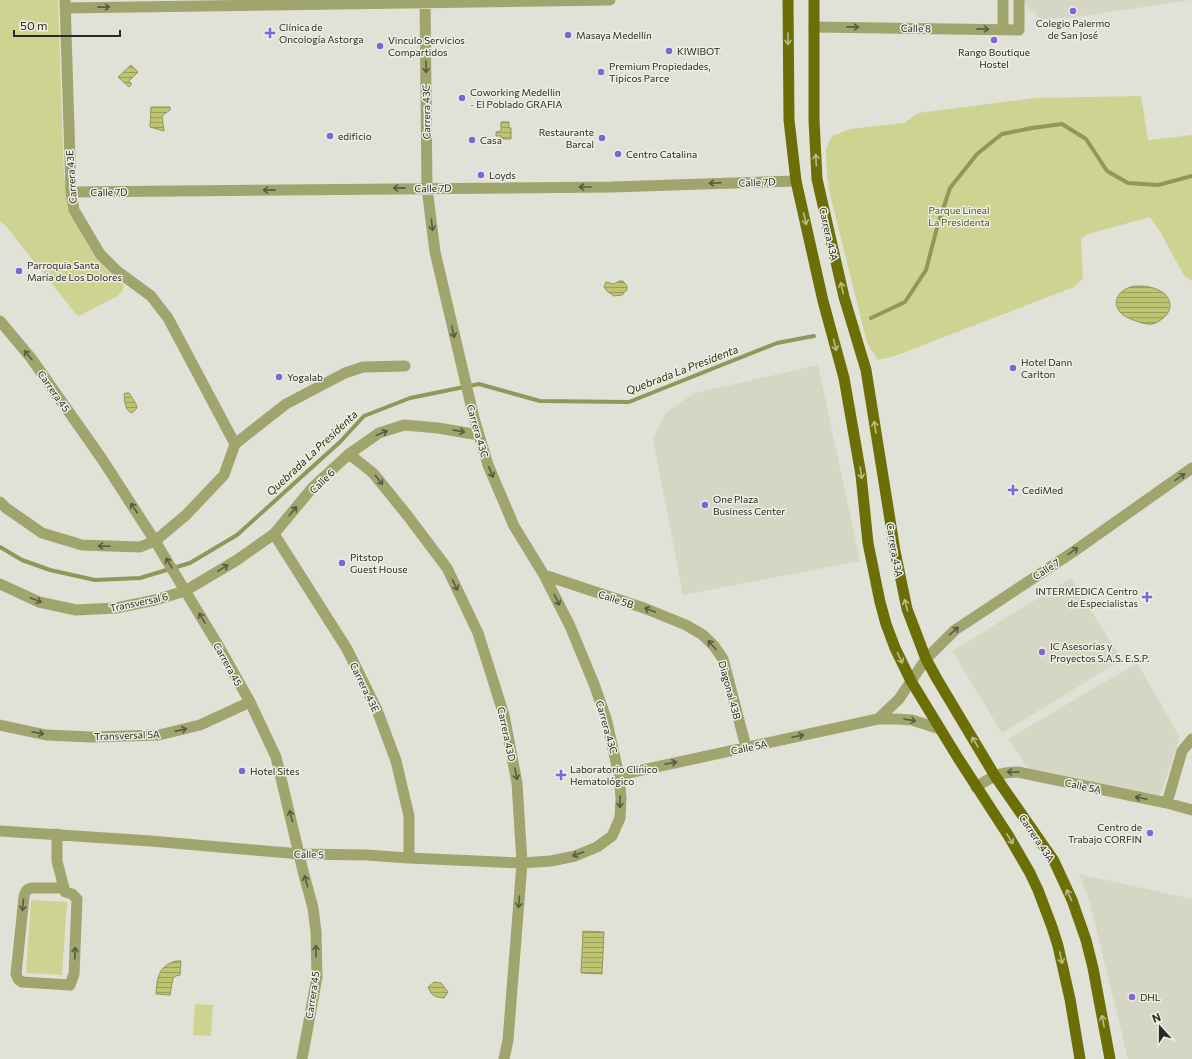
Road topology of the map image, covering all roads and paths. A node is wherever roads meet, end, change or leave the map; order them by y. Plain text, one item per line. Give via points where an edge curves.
1 (610, 0) edge
2 (788, 0) edge
3 (814, 0) edge
4 (1003, 0) edge
5 (1019, 0) edge
6 (425, 1) edge
7 (200, 3) edge
8 (65, 4) edge
9 (814, 27) junction
10 (1003, 29) junction
11 (796, 181) junction
12 (427, 188) junction
13 (71, 192) junction
14 (0, 321) edge
15 (405, 366) dead end
16 (479, 435) junction
17 (235, 444) junction
18 (349, 454) junction
19 (1192, 468) edge
20 (3, 505) edge
21 (274, 534) junction
22 (158, 544) junction
23 (544, 575) junction
24 (0, 584) edge
25 (185, 591) junction
26 (686, 625) joint
27 (926, 659) junction
28 (911, 681) junction
29 (250, 702) junction
30 (878, 719) junction
31 (0, 725) edge
32 (940, 729) junction
33 (1192, 739) edge
34 (746, 747) junction
35 (619, 775) junction
36 (995, 776) junction
37 (976, 787) junction
38 (1167, 803) junction
39 (1192, 810) edge
40 (0, 831) edge
41 (57, 834) junction
42 (612, 836) joint
43 (300, 854) junction
44 (409, 858) junction
45 (522, 863) junction
46 (64, 888) junction
47 (302, 1059) edge
48 (504, 1059) edge
49 (1080, 1059) edge
50 (1110, 1059) edge

1 - 6 street
2 -> 11 main road, Carrera 43A via 789,120
3 - 9 main road, Carrera 43A
4 - 10 street
5 - 10 street, Calle 8 via 1019,30
6 - 7 street
6 -> 12 street, Carrera 43C
8 -> 7 street
8 - 13 street, Carrera 43E
9 -> 10 street, Calle 8
27 -> 9 main road, Carrera 43A via 902,590 866,370 844,296 817,179
11 -> 12 street, Calle 7D via 612,187
11 -> 28 main road, Carrera 43A via 823,301 844,378 861,475 868,543 880,602 895,648
12 -> 13 street, Calle 7D
12 -> 16 street, Carrera 43C via 435,252
13 - 17 street, Carrera 43E via 74,210 100,254 117,271 151,296 168,318
22 -> 14 street, Carrera 45 via 31,358
15 - 17 street via 363,367 345,373 286,404
18 -> 16 street, Calle 6 via 379,434 404,425
16 -> 23 street, Carrera 43C via 488,465 514,526
17 - 22 street via 224,475
21 -> 18 street, Calle 6 via 313,488
18 -> 45 street, Carrera 43D via 373,472 447,568 478,633 504,715 517,783
27 -> 19 street, Calle 7 via 955,630 1074,552
22 -> 20 street via 140,547 82,546 42,533
25 -> 21 street, Calle 6
21 - 44 street, Carrera 43E via 347,649 377,710 396,761 409,816
25 -> 22 street, Carrera 45
26 -> 23 street, Calle 5B via 644,608
23 -> 35 street, Carrera 43C via 570,626 594,684 606,718
24 -> 25 street, Transversal 6 via 39,602 76,610 116,608
29 -> 25 street, Carrera 45
34 -> 26 street, Diagonal 43B via 723,659 703,634
27 - 28 street, Calle 7
36 -> 27 main road, Carrera 43A
28 - 30 street via 899,699
28 - 32 main road, Carrera 43A
31 -> 29 street, Transversal 5A via 46,735 158,735 200,725
43 -> 29 street, Carrera 45 via 276,757
30 -> 32 street, Calle 5A via 912,720
34 -> 30 street, Calle 5A
32 - 37 main road, Carrera 43A
33 - 38 street via 1182,751
35 -> 34 street, Calle 5A
35 -> 42 street, Carrera 43C via 620,818
36 - 37 street, Calle 5A
38 -> 36 street, Calle 5A via 1018,772 1006,772
50 -> 36 main road, Carrera 43A via 1093,968 1072,900 1054,861
37 -> 49 main road, Carrera 43A via 1027,868 1048,915 1064,972
38 - 39 street, Calle 5A
40 - 41 street, Calle 5
41 - 43 street, Calle 5
41 - 46 street via 57,861
42 -> 45 street, Calle 5 via 597,847 575,856
43 - 44 street, Calle 5
47 -> 43 street, Carrera 45 via 316,976 316,932
44 - 45 street, Calle 5
45 -> 48 street, Carrera 43D via 508,1040
46 -> 46 street via 32,888 26,892 16,974 22,982 70,985 74,974 77,899 65,892

